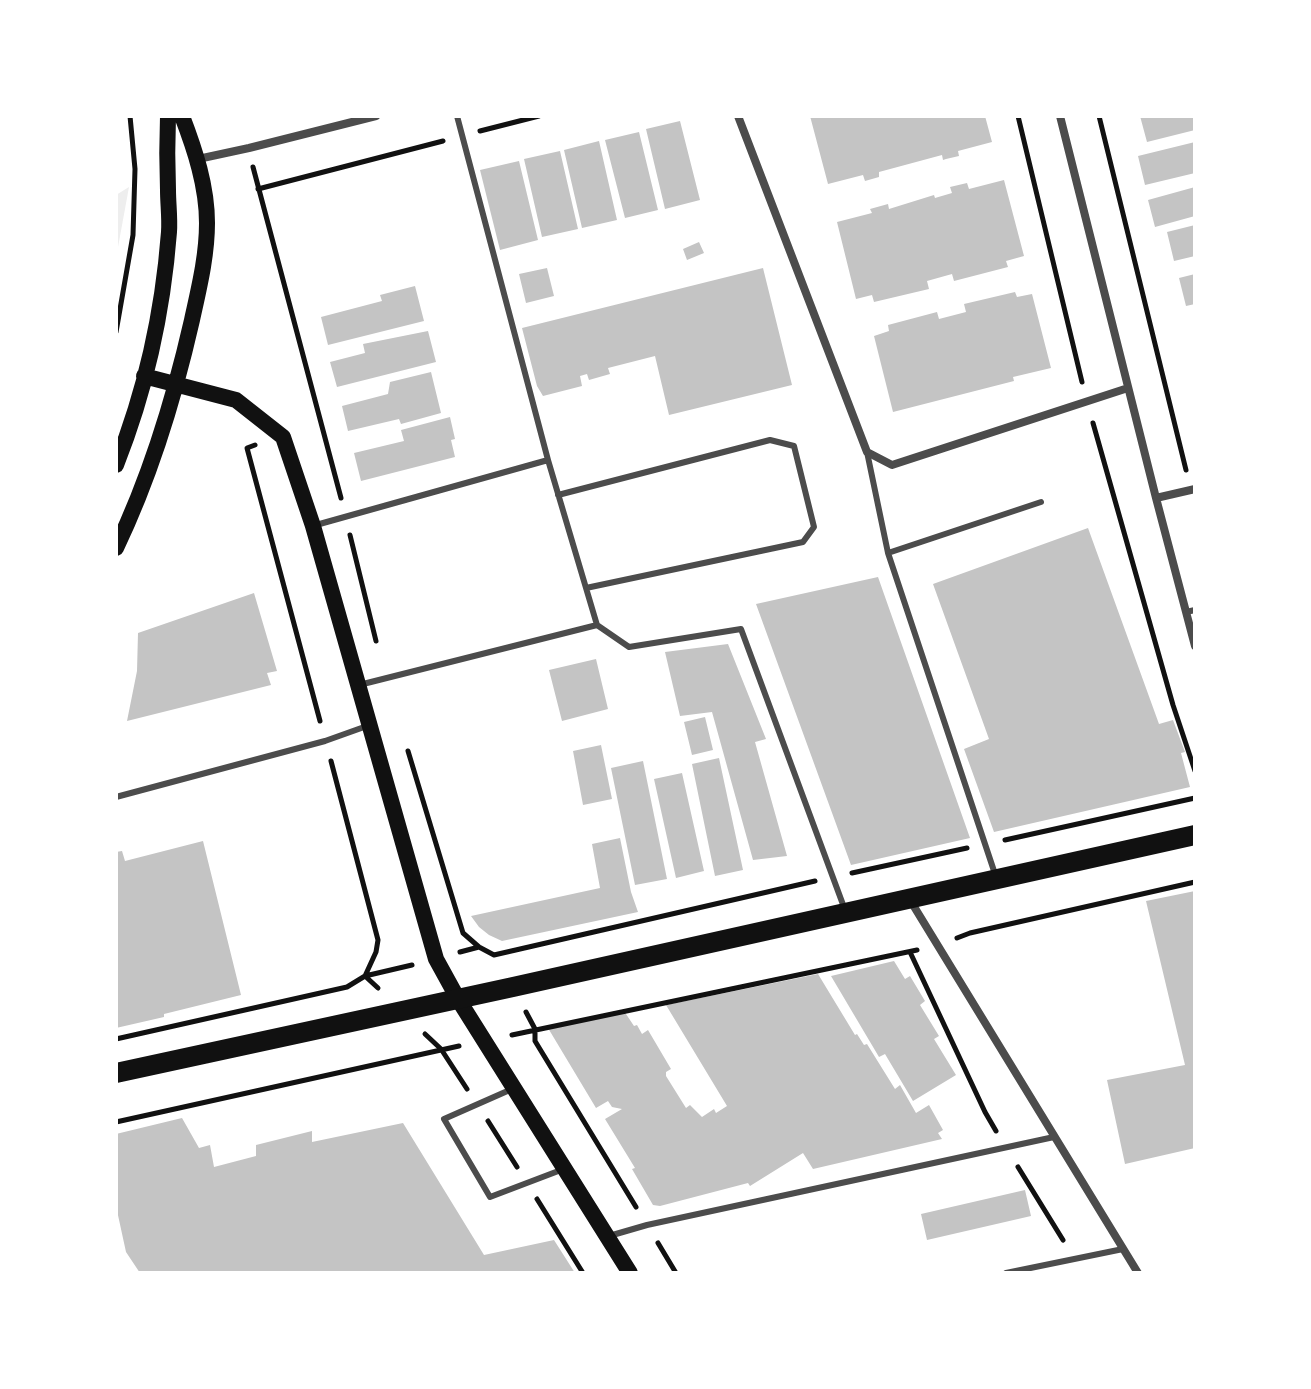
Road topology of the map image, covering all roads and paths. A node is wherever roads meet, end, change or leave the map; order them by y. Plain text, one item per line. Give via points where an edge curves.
1 (130, 116) edge
2 (168, 116) edge
3 (182, 116) edge
4 (376, 116) edge
5 (457, 116) edge
6 (539, 116) edge
7 (738, 116) edge
8 (1018, 116) edge
9 (1060, 116) edge
10 (1099, 116) edge
11 (462, 136) junction
12 (198, 159) junction
13 (258, 189) dead end
14 (116, 332) edge
15 (144, 376) junction
16 (177, 384) junction
17 (1128, 388) junction
18 (1087, 402) junction
19 (867, 452) junction
20 (548, 460) junction
21 (116, 465) edge
22 (1193, 489) edge
23 (558, 495) junction
24 (1156, 498) junction
25 (1041, 502) dead end
26 (313, 526) junction
27 (116, 548) edge
28 (888, 553) junction
29 (586, 588) junction
30 (1191, 611) edge
31 (597, 625) junction
32 (1195, 646) edge
33 (359, 685) junction
34 (370, 725) junction
35 (1195, 771) edge
36 (116, 797) edge
37 (1195, 798) edge
38 (1195, 835) edge
39 (985, 844) junction
40 (833, 877) junction
41 (997, 879) junction
42 (1195, 882) edge
43 (909, 899) junction
44 (846, 913) junction
45 (938, 946) junction
46 (910, 952) junction
47 (494, 955) junction
48 (436, 959) junction
49 (513, 987) junction
50 (458, 999) junction
51 (535, 1029) junction
52 (116, 1039) edge
53 (484, 1041) junction
54 (116, 1073) edge
55 (514, 1088) junction
56 (116, 1122) edge
57 (1054, 1137) junction
58 (1006, 1147) junction
59 (564, 1169) junction
60 (647, 1225) junction
61 (607, 1237) junction
62 (1123, 1249) junction
63 (1074, 1258) junction
64 (630, 1273) edge
65 (676, 1273) edge
66 (1006, 1273) edge
67 (1138, 1273) edge

1 - 14 path via 133,235
2 - 15 main road via 169,230
3 - 12 main road
4 - 12 street
5 - 11 lane
6 - 11 path
7 - 19 street
8 - 18 path
9 - 17 street
10 - 22 path
11 - 13 path
11 - 20 lane
12 - 16 main road via 207,222 204,267
15 - 16 main road
15 - 21 main road
16 - 26 main road via 236,400 283,437
16 - 27 main road via 155,455
17 - 18 street
17 - 24 street
18 - 19 street via 892,465
18 - 35 path
19 - 28 lane
20 - 23 lane
20 - 26 lane
22 - 24 street
23 - 29 lane
23 - 29 lane via 770,440 794,446 814,527 803,542
24 - 30 street
25 - 28 lane
26 - 33 main road
28 - 39 lane
29 - 31 lane
30 - 32 street
31 - 33 lane
31 - 40 lane via 629,647 741,629
33 - 34 main road
34 - 36 lane
34 - 48 main road
37 - 39 path
38 - 41 main road
39 - 40 path
39 - 41 lane
40 - 44 lane
40 - 47 path
41 - 43 main road
42 - 45 path via 970,933
43 - 44 main road
43 - 45 street
44 - 49 main road
45 - 46 path
45 - 57 street
46 - 51 path
46 - 58 path
47 - 48 path via 479,947
47 - 49 path
48 - 50 main road
48 - 52 path via 365,976 347,987
49 - 50 main road
49 - 51 path
50 - 53 main road
50 - 54 main road
51 - 53 path
51 - 60 path via 535,1041
53 - 55 main road
53 - 56 path
55 - 59 main road
55 - 59 lane via 444,1119 490,1197
57 - 58 lane
57 - 62 street
58 - 60 lane
58 - 63 path
59 - 61 main road
60 - 61 lane
60 - 65 path
61 - 64 main road
62 - 63 lane
62 - 67 street
63 - 66 lane

